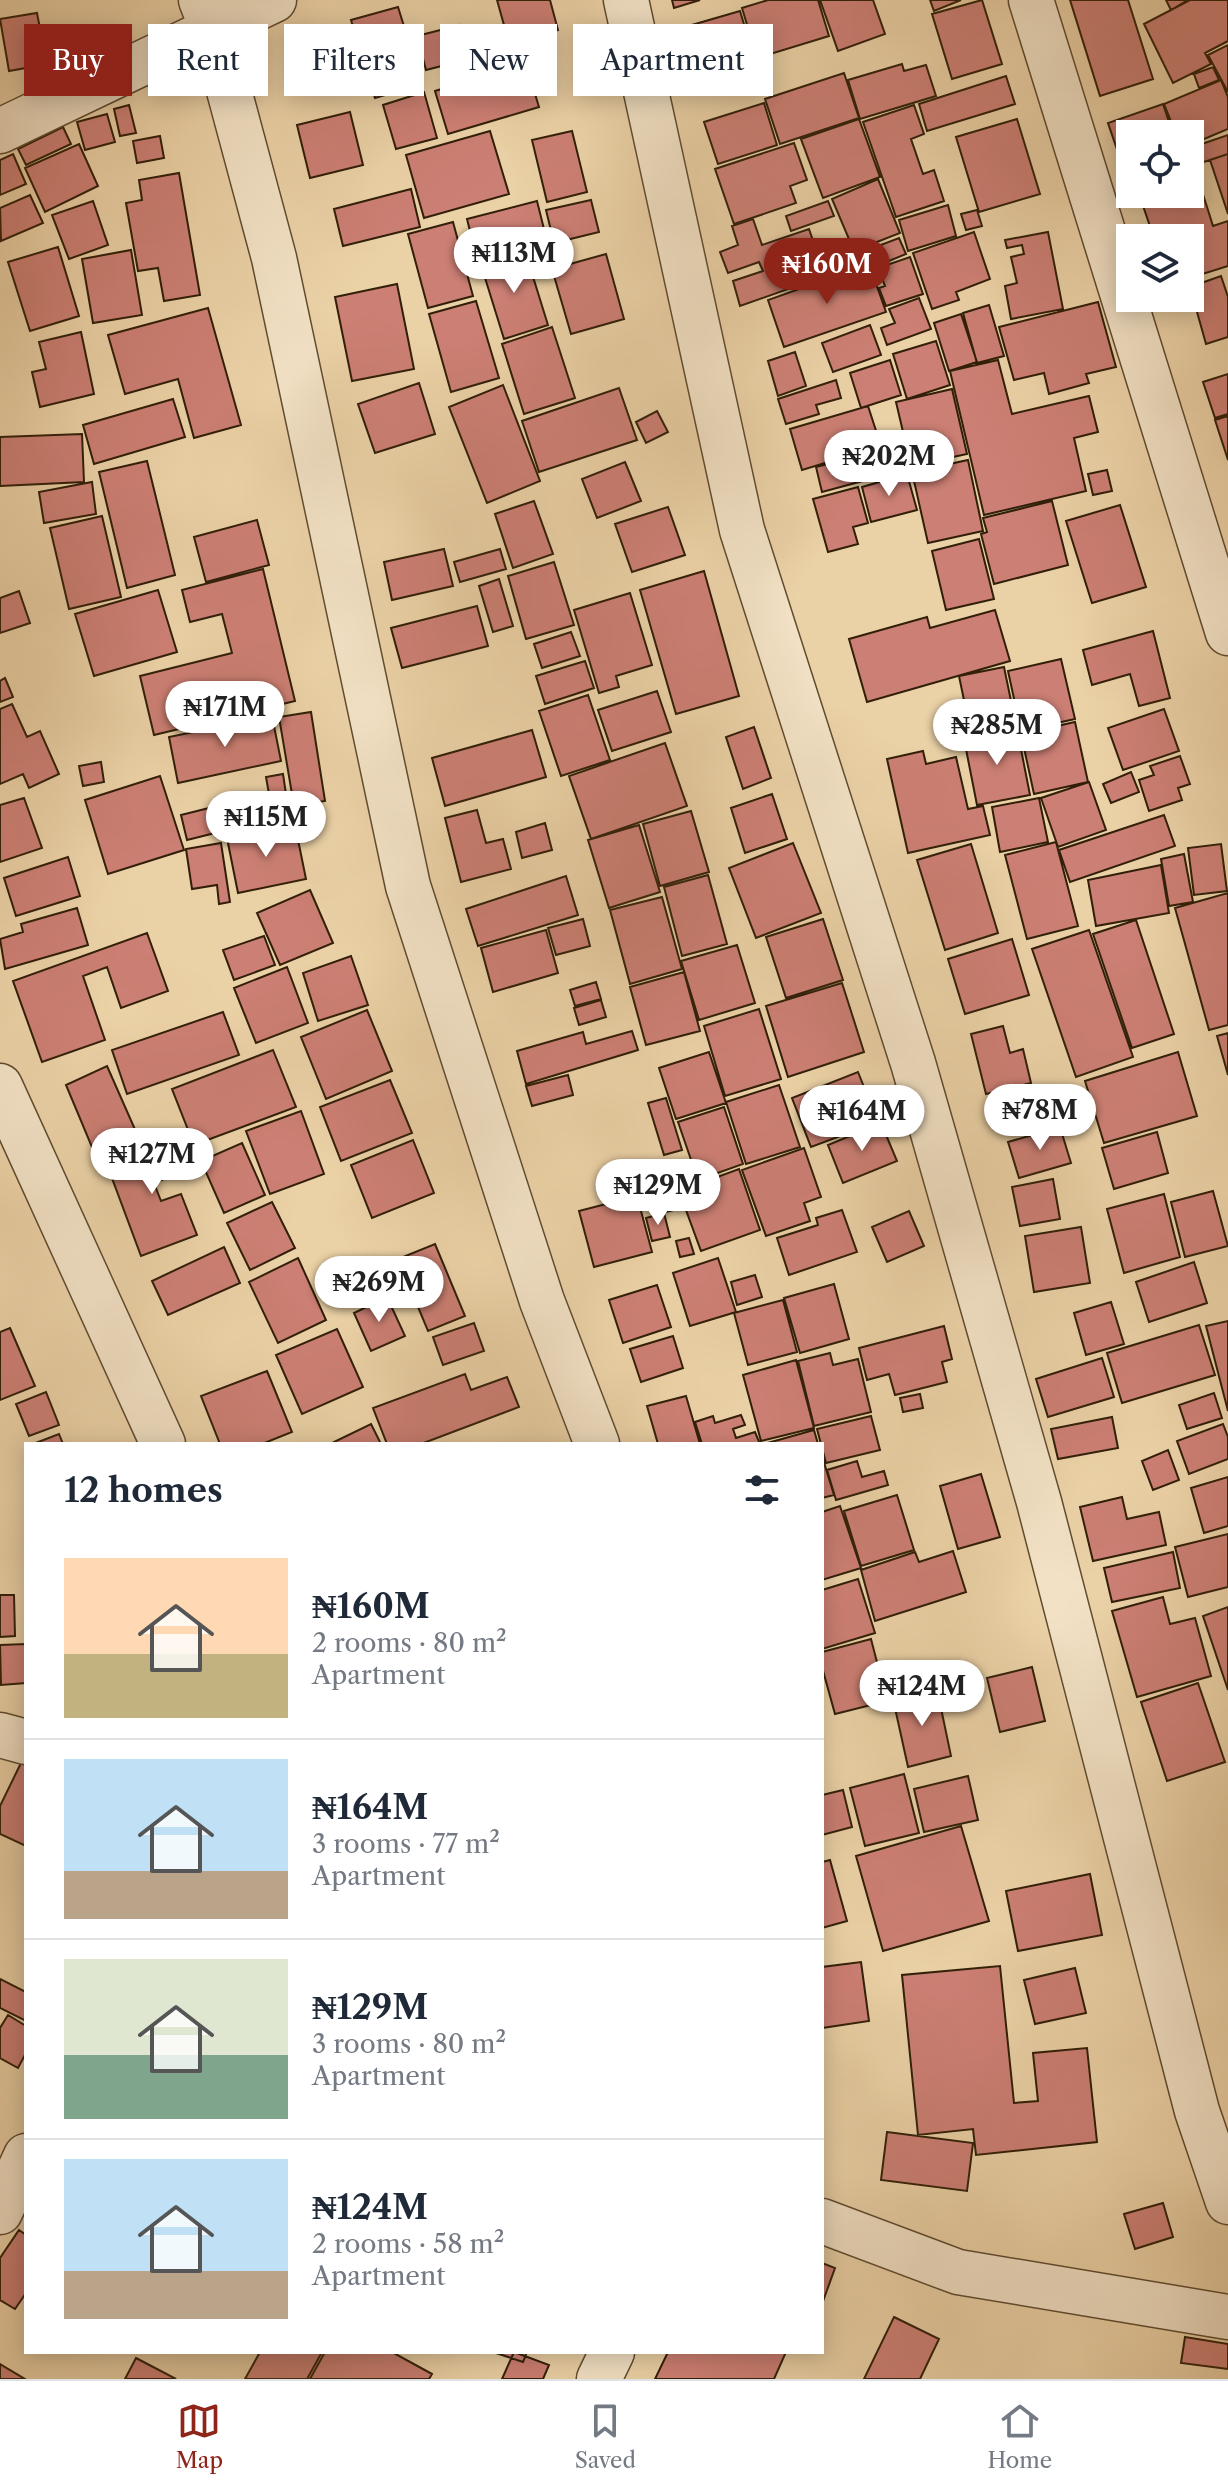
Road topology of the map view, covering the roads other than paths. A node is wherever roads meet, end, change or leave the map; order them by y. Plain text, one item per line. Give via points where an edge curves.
1 (274, 0) edge
2 (626, 0) edge
3 (1031, 0) edge
4 (207, 15) edge
5 (0, 131) edge
6 (1228, 633) edge
7 (0, 1086) edge
8 (162, 1442) edge
9 (596, 1442) edge
10 (0, 1735) edge
11 (24, 1741) edge
12 (24, 2160) edge
13 (1228, 2202) edge
14 (0, 2212) edge
15 (824, 2222) edge
16 (1228, 2317) edge
17 (611, 2354) edge
18 (599, 2379) edge

1 - 4 street
2 - 13 street via 742,530 930,1124 1039,1502 1197,2111
3 - 6 street
4 - 5 street
4 - 9 street via 274,258 408,886 542,1301
7 - 8 street
10 - 11 street
12 - 14 street
15 - 16 street via 958,2272
17 - 18 street

